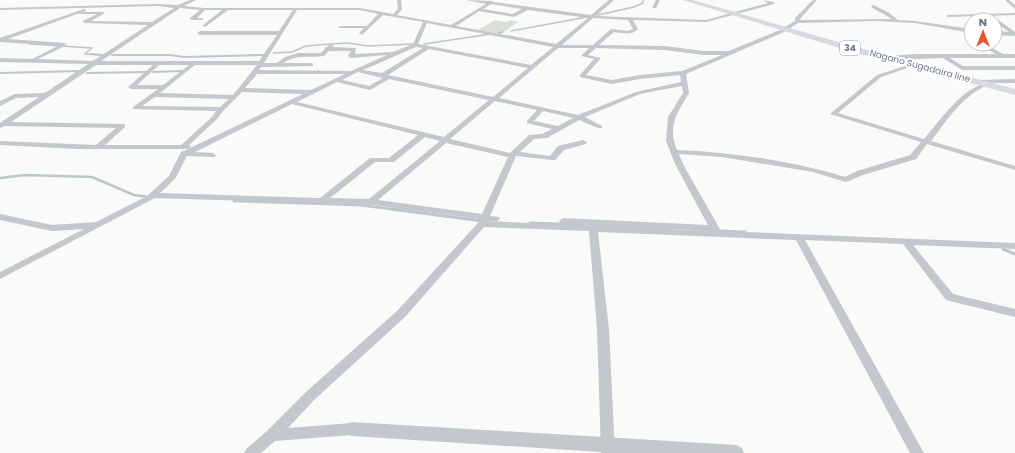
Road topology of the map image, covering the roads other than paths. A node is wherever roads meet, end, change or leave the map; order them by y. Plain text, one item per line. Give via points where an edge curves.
1 (90, 0) edge
2 (194, 0) edge
3 (399, 0) edge
4 (468, 0) edge
5 (612, 0) edge
6 (658, 0) edge
7 (686, 0) edge
8 (765, 0) edge
9 (815, 0) edge
10 (1007, 0) edge
11 (494, 1) edge
12 (10, 4) dead end
13 (78, 6) junction
14 (92, 6) junction
15 (180, 6) junction
16 (873, 6) dead end
17 (654, 7) dead end
18 (6, 8) junction
19 (296, 8) junction
20 (527, 8) junction
21 (1015, 8) edge
22 (0, 9) edge
23 (204, 9) junction
24 (227, 9) junction
25 (479, 10) junction
26 (80, 13) junction
27 (382, 13) junction
28 (734, 13) junction
29 (394, 15) junction
30 (948, 16) dead end
31 (592, 17) junction
32 (1014, 17) edge
33 (201, 19) dead end
34 (630, 19) junction
35 (1003, 19) edge
36 (896, 20) junction
37 (426, 21) junction
38 (797, 22) junction
39 (155, 24) junction
40 (205, 26) dead end
41 (452, 26) junction
42 (1003, 26) edge
43 (340, 27) dead end
44 (368, 27) junction
45 (785, 29) junction
46 (956, 29) junction
47 (963, 30) edge
48 (200, 33) dead end
49 (280, 33) junction
50 (362, 33) dead end
51 (963, 33) edge
52 (1003, 33) edge
53 (1015, 34) edge
54 (0, 40) edge
55 (332, 45) dead end
56 (415, 45) junction
57 (556, 46) junction
58 (429, 47) junction
59 (594, 47) junction
60 (327, 49) junction
61 (398, 52) junction
62 (996, 52) edge
63 (729, 53) junction
64 (944, 56) junction
65 (1004, 56) junction
66 (1015, 56) edge
67 (888, 58) junction
68 (1, 60) edge
69 (33, 60) junction
70 (1015, 61) edge
71 (97, 63) junction
72 (158, 63) junction
73 (193, 64) junction
74 (261, 64) junction
75 (913, 64) junction
76 (278, 65) junction
77 (532, 67) junction
78 (1015, 68) edge
79 (354, 71) junction
80 (255, 72) junction
81 (304, 72) junction
82 (683, 73) junction
83 (385, 76) junction
84 (336, 80) junction
85 (976, 81) junction
86 (1015, 81) edge
87 (685, 83) junction
88 (986, 84) junction
89 (165, 87) junction
90 (242, 90) junction
91 (312, 92) junction
92 (1015, 92) edge
93 (47, 95) junction
94 (154, 95) junction
95 (235, 97) junction
96 (494, 99) junction
97 (291, 102) junction
98 (0, 104) edge
99 (221, 109) junction
100 (541, 110) junction
101 (579, 117) junction
102 (1, 125) edge
103 (600, 127) dead end
104 (558, 128) junction
105 (423, 134) junction
106 (445, 140) junction
107 (583, 142) dead end
108 (926, 142) junction
109 (0, 143) edge
110 (98, 147) junction
111 (184, 151) junction
112 (675, 152) junction
113 (212, 155) dead end
114 (513, 155) junction
115 (1015, 168) edge
116 (152, 197) junction
117 (322, 200) junction
118 (371, 202) junction
119 (0, 217) edge
120 (483, 221) junction
121 (100, 224) junction
122 (593, 226) junction
123 (716, 231) junction
124 (799, 237) junction
125 (906, 242) junction
126 (1015, 246) edge
127 (0, 276) edge
128 (1015, 313) edge
129 (352, 430) joint
130 (272, 435) junction
131 (608, 449) edge
132 (251, 453) edge
133 (736, 453) edge
134 (917, 453) edge

1 - 13 street
2 - 15 street
3 - 29 street via 400,9
4 - 11 street
5 - 31 street
6 - 17 street
7 - 28 main road, Nagano Sugadaira line / 34
8 - 28 street via 772,3
9 - 38 street
10 - 21 street
11 - 20 street
11 - 25 street
12 - 18 street
13 - 14 street
13 - 18 street
14 - 15 street
14 - 26 street
15 - 23 street
15 - 39 street
16 - 36 street
18 - 22 street
19 - 24 street
19 - 27 street via 360,9
19 - 49 street
20 - 25 street via 514,16
20 - 31 street
23 - 24 street
23 - 33 street via 192,19
24 - 40 street
25 - 41 street
26 - 39 street via 102,13 85,22
26 - 54 street
27 - 29 street
27 - 44 street
28 - 34 street via 706,21
28 - 45 main road, Nagano Sugadaira line / 34
29 - 37 street
30 - 32 street
31 - 34 street
31 - 57 street
32 - 35 street
34 - 59 street via 636,29 634,31 613,30
36 - 38 street
36 - 46 street
37 - 41 street
37 - 56 street
38 - 45 street
39 - 71 street
41 - 57 street
42 - 53 street
43 - 44 street
44 - 50 street
45 - 63 street
45 - 67 main road, Nagano Sugadaira line / 34
46 - 47 street
46 - 51 street
48 - 49 street
49 - 74 street
52 - 53 street
54 - 69 street via 64,45
55 - 60 street
56 - 58 street
56 - 61 street
57 - 59 street
57 - 77 street
58 - 77 street
58 - 83 street
59 - 63 street via 664,48
59 - 82 street via 584,56 598,58 582,76 612,82
60 - 61 street via 354,50 351,56
60 - 76 street via 322,55 294,55 282,60
61 - 79 street
62 - 65 street
63 - 82 street
64 - 65 street
64 - 67 street
64 - 78 street via 962,68
65 - 66 street
65 - 70 street
67 - 75 main road, Nagano Sugadaira line / 34
68 - 69 street
69 - 71 street
71 - 72 street
71 - 93 street
72 - 73 street
72 - 89 street via 131,87
73 - 74 street
73 - 89 street
74 - 76 street
74 - 80 street
75 - 85 main road, Nagano Sugadaira line / 34
75 - 108 street via 879,76 833,114
76 - 81 street via 311,66
77 - 96 street
79 - 81 street
79 - 83 street
79 - 84 street
80 - 81 street
80 - 90 street
82 - 87 street
83 - 84 street via 370,88
83 - 96 street
84 - 91 street
85 - 86 street
85 - 88 main road, Nagano Sugadaira line / 34
87 - 101 street via 638,93
87 - 112 street via 686,93 671,117 670,140
88 - 92 main road, Nagano Sugadaira line / 34
88 - 108 street via 976,88 959,102
89 - 94 street
90 - 91 street
90 - 95 street
91 - 97 street
93 - 98 street via 15,96
93 - 102 street
94 - 95 street
94 - 99 street via 136,108
95 - 99 street
96 - 100 street
96 - 106 street
97 - 105 street
97 - 111 street via 197,148
99 - 111 street
100 - 101 street
100 - 104 street via 529,122
101 - 103 street
101 - 104 street
102 - 110 street via 123,126
104 - 114 street via 544,136 532,137
105 - 106 street
105 - 117 street via 390,160 373,160
106 - 114 street
106 - 118 street
107 - 114 street via 561,148 552,158
108 - 112 street via 914,157 860,173 846,180 814,170 702,153
108 - 115 street
109 - 110 street
110 - 111 street
111 - 113 street
111 - 116 street via 172,177
112 - 123 street via 680,166
114 - 120 street
116 - 117 street
116 - 121 street
117 - 118 street
118 - 120 street
119 - 121 street via 52,228
120 - 122 street
120 - 130 street via 401,314 310,396
121 - 127 street
122 - 123 street
122 - 131 street via 603,329
123 - 124 street
124 - 125 street
124 - 134 street
125 - 126 street
125 - 128 street via 950,297
129 - 130 street
129 - 131 street
130 - 132 street
131 - 133 street

